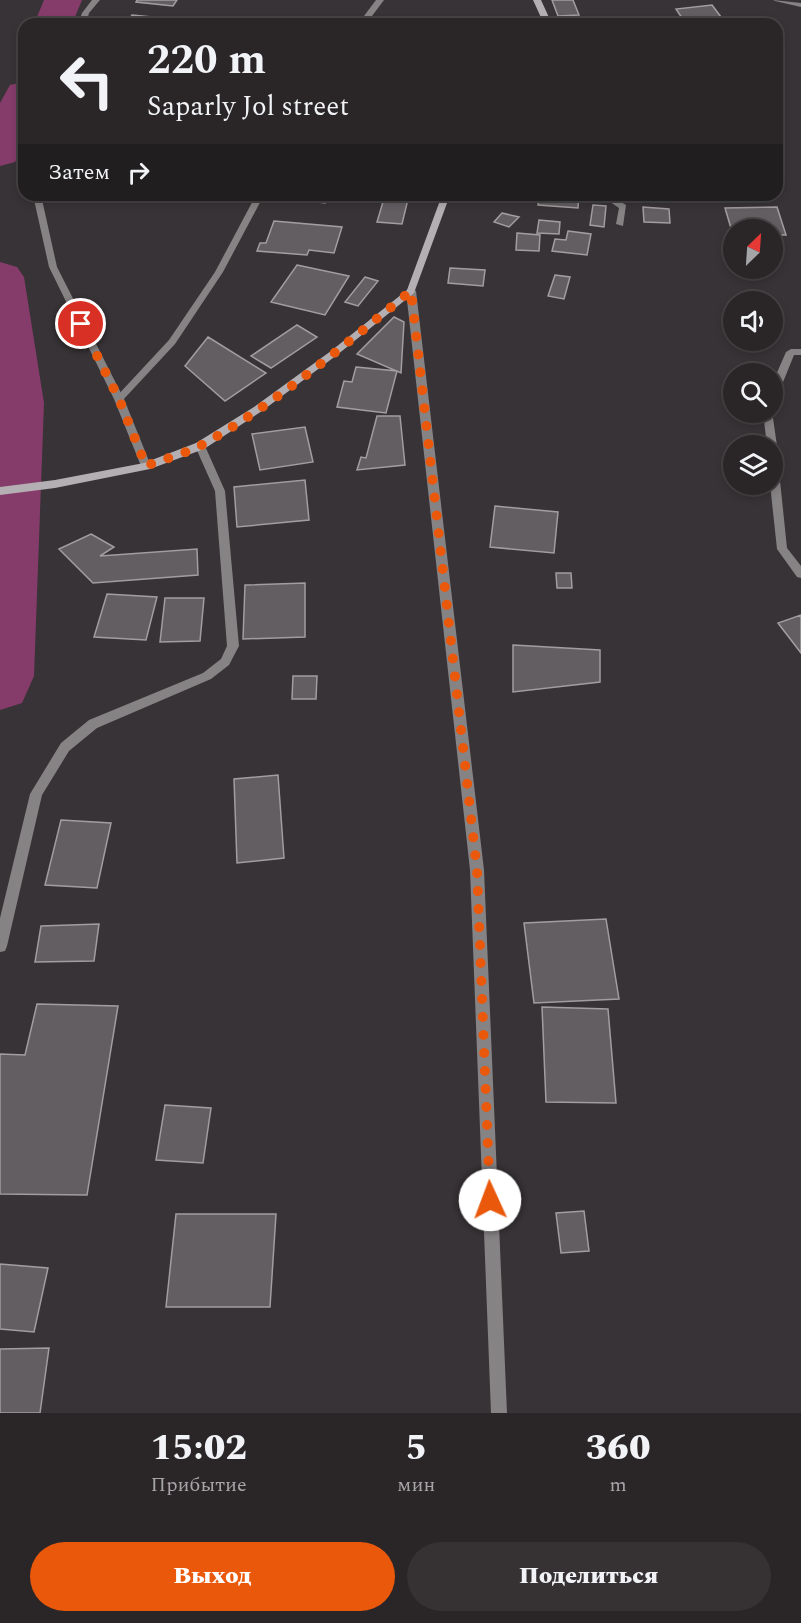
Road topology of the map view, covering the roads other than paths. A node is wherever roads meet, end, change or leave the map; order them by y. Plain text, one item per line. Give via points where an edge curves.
1 (96, 0) edge
2 (380, 0) edge
3 (537, 0) edge
4 (777, 0) edge
5 (801, 5) edge
6 (84, 18) edge
7 (366, 18) edge
8 (545, 18) edge
9 (38, 201) edge
10 (257, 201) edge
11 (444, 201) edge
12 (614, 201) edge
13 (620, 224) dead end
14 (411, 291) junction
15 (801, 352) edge
16 (783, 371) edge
17 (119, 399) junction
18 (200, 446) junction
19 (146, 466) junction
20 (0, 491) edge
21 (776, 495) edge
22 (801, 574) edge
23 (0, 946) edge
24 (499, 1413) edge

1 - 6 street
2 - 7 street
3 - 8 street
4 - 5 street
9 - 17 street via 53,267
10 - 17 street via 219,272 172,342
11 - 14 street
12 - 13 street via 623,207
14 - 18 street via 258,409
14 - 24 street via 477,870
15 - 16 street via 791,352
17 - 19 street
18 - 19 street
18 - 23 street via 220,491 233,646 225,662 207,675 93,724 66,747 36,794
19 - 20 street
21 - 22 street via 782,549

